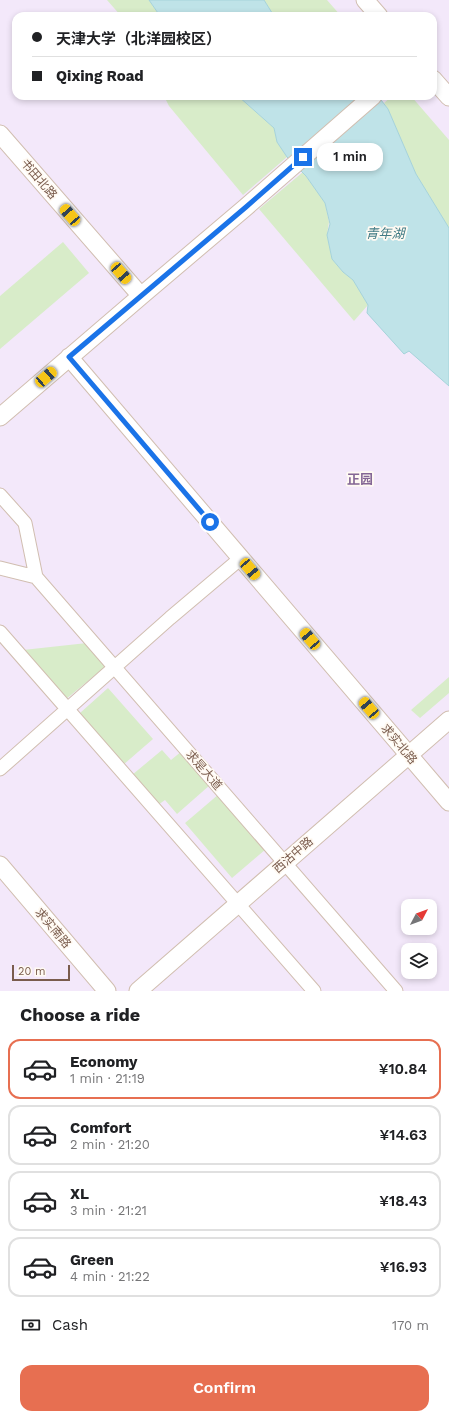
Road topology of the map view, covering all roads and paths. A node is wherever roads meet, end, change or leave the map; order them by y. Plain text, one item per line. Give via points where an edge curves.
1 (365, 0) edge
2 (375, 12) edge
3 (437, 84) edge
4 (449, 97) edge
5 (368, 100) edge
6 (0, 134) edge
7 (141, 296) junction
8 (69, 357) junction
9 (0, 417) edge
10 (0, 495) edge
11 (241, 558) junction
12 (0, 568) edge
13 (36, 577) junction
14 (0, 632) edge
15 (115, 667) junction
16 (68, 710) junction
17 (449, 720) edge
18 (409, 755) junction
19 (0, 769) edge
20 (449, 802) edge
21 (285, 863) junction
22 (0, 865) edge
23 (238, 904) junction
24 (107, 991) edge
25 (138, 991) edge
26 (314, 991) edge
27 (396, 991) edge

1 - 2 street
3 - 4 street
5 - 7 street
6 - 7 street, 书田北路
7 - 8 street
8 - 9 street
8 - 11 street, 求实北路
10 - 13 street via 24,523
11 - 15 street
11 - 18 street, 求实北路
12 - 13 street
13 - 15 street, 求是大道
14 - 16 street
15 - 16 street
15 - 21 street, 求是大道
16 - 19 street
16 - 23 street
17 - 18 street, 西沽中路
18 - 20 street, 求实北路
18 - 21 street, 西沽中路
21 - 23 street, 西沽中路
21 - 27 street, 求是大道
22 - 24 street, 求实南路
23 - 25 street, 西沽中路
23 - 26 street

